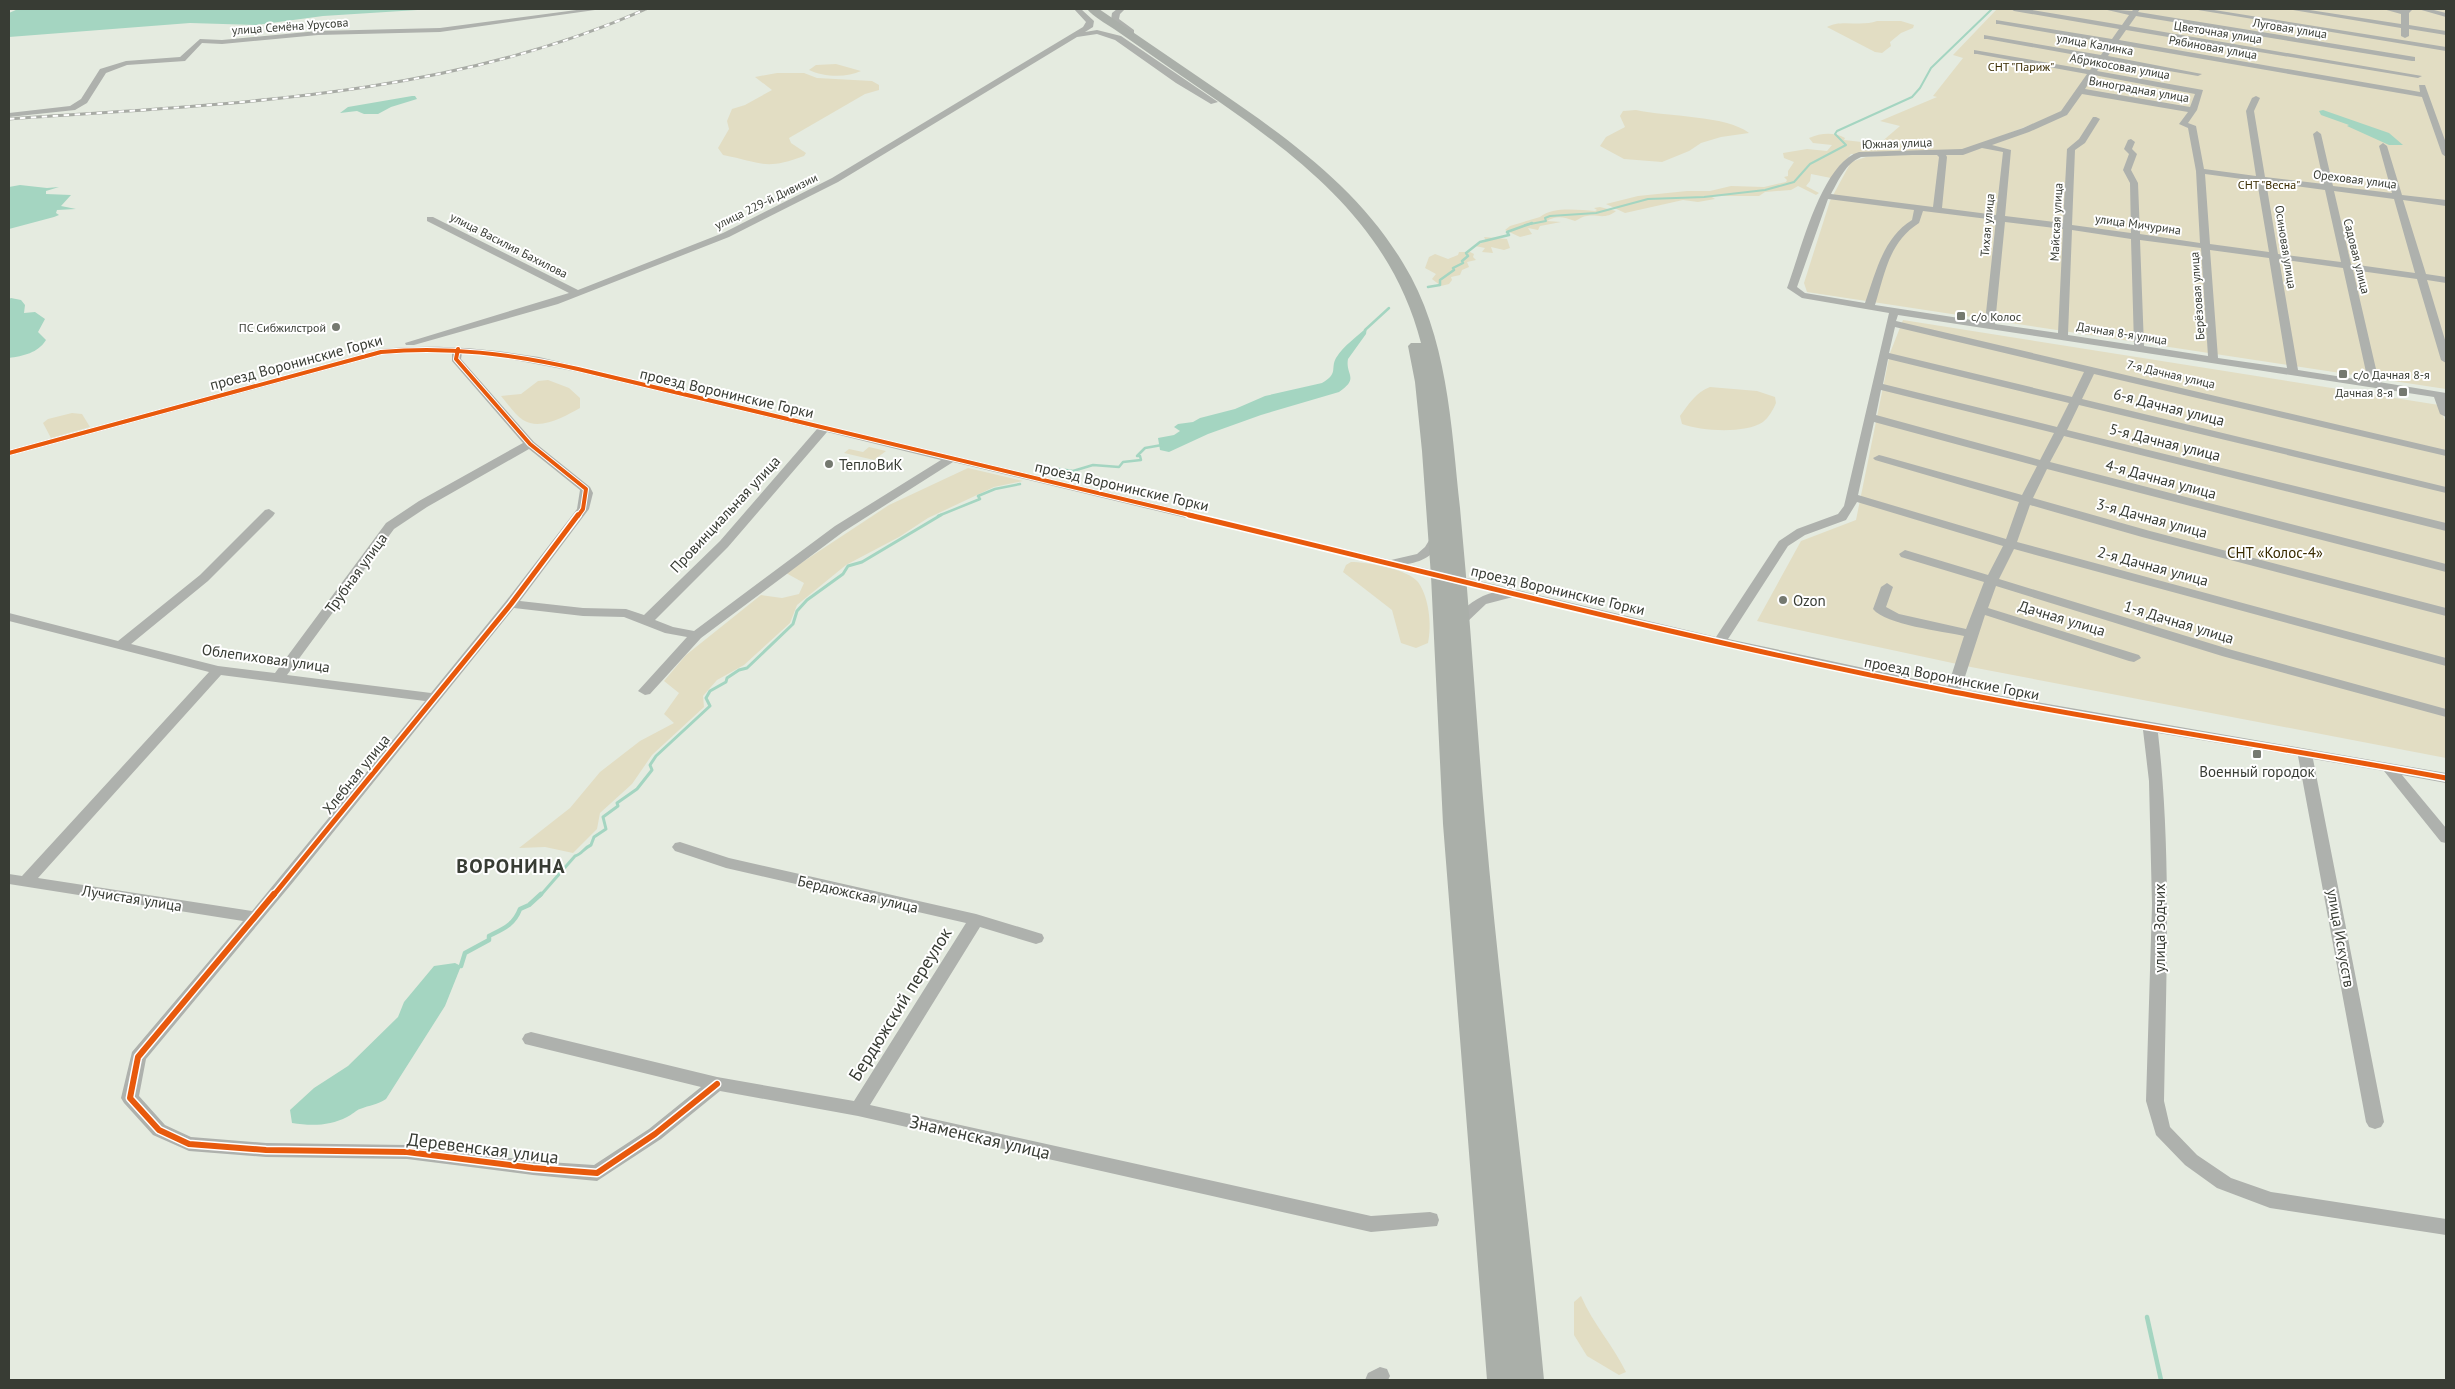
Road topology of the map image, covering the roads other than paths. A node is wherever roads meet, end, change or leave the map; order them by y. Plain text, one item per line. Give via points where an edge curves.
1 (598, 9) edge
2 (1077, 9) edge
3 (1082, 9) edge
4 (1092, 9) edge
5 (1121, 9) edge
6 (2014, 9) edge
7 (2106, 9) edge
8 (2196, 9) edge
9 (2291, 9) edge
10 (2386, 9) edge
11 (2422, 9) edge
12 (2407, 10) edge
13 (2136, 11) edge
14 (2446, 15) edge
15 (1999, 22) dead end
16 (2405, 27) junction
17 (2124, 28) junction
18 (2446, 33) edge
19 (1987, 37) dead end
20 (1066, 42) junction
21 (2115, 42) junction
22 (2405, 42) junction
23 (2446, 49) edge
24 (1977, 52) dead end
25 (1158, 55) junction
26 (2104, 57) junction
27 (2412, 59) junction
28 (2094, 73) junction
29 (2198, 74) dead end
30 (2418, 76) junction
31 (2081, 90) junction
32 (2200, 92) joint
33 (2424, 95) junction
34 (2256, 98) dead end
35 (1214, 102) junction
36 (2193, 110) junction
37 (9, 115) edge
38 (2096, 119) dead end
39 (2317, 134) dead end
40 (2131, 142) dead end
41 (1983, 146) junction
42 (2383, 146) dead end
43 (1941, 154) junction
44 (2446, 154) edge
45 (2200, 171) junction
46 (2263, 180) junction
47 (2327, 188) junction
48 (1825, 196) junction
49 (2398, 197) junction
50 (2446, 203) edge
51 (1919, 208) junction
52 (1937, 210) junction
53 (2000, 218) junction
54 (430, 219) dead end
55 (2069, 227) junction
56 (2136, 237) junction
57 (2206, 246) junction
58 (2275, 256) junction
59 (2348, 266) junction
60 (2422, 277) junction
61 (2446, 280) edge
62 (577, 294) junction
63 (1802, 295) joint
64 (1868, 307) junction
65 (1892, 317) junction
66 (1990, 326) junction
67 (453, 330) junction
68 (2064, 337) junction
69 (419, 347) junction
70 (440, 348) junction
71 (2139, 348) junction
72 (458, 349) junction
73 (381, 352) junction
74 (1884, 355) junction
75 (2213, 359) junction
76 (2446, 360) edge
77 (2091, 369) junction
78 (2293, 372) junction
79 (2374, 385) junction
80 (1877, 386) junction
81 (2442, 395) edge
82 (2077, 400) junction
83 (2446, 414) edge
84 (1869, 417) junction
85 (824, 428) junction
86 (2058, 431) junction
87 (530, 444) junction
88 (9, 453) edge
89 (2446, 454) edge
90 (952, 458) junction
91 (1879, 458) dead end
92 (2043, 463) junction
93 (2446, 490) edge
94 (1852, 497) junction
95 (2026, 500) junction
96 (269, 513) dead end
97 (2446, 527) edge
98 (1437, 537) junction
99 (2010, 544) junction
100 (1905, 554) dead end
101 (1383, 562) junction
102 (2446, 568) edge
103 (1449, 578) junction
104 (1991, 582) junction
105 (1887, 587) dead end
106 (1533, 596) junction
107 (511, 604) junction
108 (1981, 610) junction
109 (2446, 612) edge
110 (9, 617) edge
111 (647, 620) junction
112 (1461, 620) junction
113 (1970, 634) junction
114 (696, 635) junction
115 (1720, 641) junction
116 (121, 645) junction
117 (2134, 658) dead end
118 (2446, 662) edge
119 (218, 670) junction
120 (279, 677) junction
121 (645, 691) dead end
122 (1953, 691) junction
123 (434, 698) junction
124 (2446, 713) edge
125 (2150, 726) junction
126 (2305, 754) junction
127 (2388, 767) junction
128 (2446, 778) edge
129 (2446, 838) edge
130 (680, 847) dead end
131 (9, 879) edge
132 (25, 882) junction
133 (256, 917) junction
134 (976, 920) junction
135 (1036, 938) dead end
136 (531, 1039) dead end
137 (717, 1084) junction
138 (858, 1109) junction
139 (2375, 1122) dead end
140 (159, 1130) joint
141 (1430, 1220) dead end
142 (2446, 1227) edge
143 (1502, 1380) edge
144 (1529, 1380) edge

1 - 37 street, улица Семёна Урусова via 440,30 318,33 200,41 182,58 126,63 103,71 84,102 72,108
2 - 20 street via 1090,24
3 - 35 highway
4 - 25 highway
5 - 25 street via 1114,15 1117,22
6 - 17 street, Цветочная улица
7 - 13 street, Луговая улица
8 - 22 street
9 - 16 street
10 - 12 street
11 - 14 street
12 - 16 street
13 - 17 street, Южная улица
13 - 27 street, Луговая улица
15 - 21 street, Рябиновая улица
16 - 18 street
16 - 22 street
17 - 21 street, Южная улица
17 - 30 street, Цветочная улица
19 - 26 street, улица Калинка
20 - 35 street via 1093,32 1116,37
20 - 62 street, улица 229-й Дивизии via 785,207 726,235
21 - 26 street, Южная улица
21 - 33 street, Рябиновая улица
22 - 23 street
22 - 27 street
24 - 28 street, Абрикосовая улица
25 - 103 highway via 1318,170 1363,216 1397,264 1422,319 1438,382
26 - 28 street, Южная улица
26 - 29 street, улица Калинка
27 - 30 street
28 - 31 street, Южная улица
28 - 32 street, Абрикосовая улица
30 - 33 street
31 - 36 street, Виноградная улица
31 - 41 street, Южная улица via 2064,113
32 - 36 street, Берёзовая улица
33 - 44 street
34 - 46 street, Осиновая улица via 2250,111
35 - 98 highway via 1293,159 1335,197 1367,236 1395,284 1409,319 1423,382
36 - 45 street, Берёзовая улица via 2184,124 2192,126
38 - 55 street, Майская улица via 2082,141 2071,149
39 - 47 street, Садовая улица
40 - 56 street via 2128,149 2133,154 2127,170 2134,183
41 - 43 street, Южная улица
41 - 53 street, Тихая улица via 2007,150
42 - 49 street
43 - 48 street, Южная улица via 1860,155 1850,159 1840,170
43 - 52 street via 1944,157
45 - 46 street, Ореховая улица
45 - 57 street, Берёзовая улица
46 - 47 street, Ореховая улица
46 - 58 street, Осиновая улица
47 - 49 street, Ореховая улица
47 - 59 street, Садовая улица
48 - 51 street, улица Мичурина
48 - 63 street, Южная улица via 1792,288
49 - 50 street, Ореховая улица
49 - 60 street
51 - 52 street, улица Мичурина
51 - 64 street via 1916,222 1902,230 1888,251
52 - 53 street, улица Мичурина
53 - 55 street, улица Мичурина
53 - 66 street, Тихая улица
54 - 62 street, улица Василия Бахилова
55 - 56 street, улица Мичурина
55 - 68 street, Майская улица
56 - 57 street, улица Мичурина
56 - 71 street
57 - 58 street, улица Мичурина
57 - 75 street, Берёзовая улица
58 - 59 street, улица Мичурина
58 - 78 street, Осиновая улица
59 - 60 street, улица Мичурина
59 - 79 street, Садовая улица
60 - 61 street, улица Мичурина
60 - 76 street
62 - 67 street, улица 229-й Дивизии
63 - 64 street, Дачная 8-я улица
64 - 65 street, Дачная 8-я улица
65 - 66 street, Дачная 8-я улица
65 - 74 street
65 - 77 street, 7-я Дачная улица
66 - 68 street, Дачная 8-я улица
67 - 69 street via 427,340
67 - 70 street via 435,339 434,343
67 - 73 street
68 - 71 street, Дачная 8-я улица
69 - 70 street, проезд Воронинские Горки
69 - 73 street, проезд Воронинские Горки
70 - 72 street, проезд Воронинские Горки
71 - 75 street, Дачная 8-я улица
72 - 85 street, проезд Воронинские Горки via 509,354
72 - 87 street via 456,359
73 - 88 street, проезд Воронинские Горки
74 - 80 street
74 - 82 street, 6-я Дачная улица
75 - 78 street, Дачная 8-я улица
77 - 82 street
77 - 89 street, 7-я Дачная улица
78 - 79 street, Дачная 8-я улица
79 - 81 street, Дачная 8-я улица
80 - 84 street
80 - 86 street, 5-я Дачная улица
81 - 83 street
82 - 86 street
82 - 93 street, 6-я Дачная улица
84 - 92 street, 4-я Дачная улица
84 - 94 street
85 - 90 street, проезд Воронинские Горки
85 - 111 street, Провинциальная улица via 724,544
86 - 92 street
86 - 97 street, 5-я Дачная улица
87 - 107 street, Хлебная улица via 576,480 587,494 583,509
87 - 120 street, Трубная улица via 390,526
90 - 101 street, проезд Воронинские Горки
90 - 114 street via 839,530
91 - 95 street, 3-я Дачная улица
92 - 95 street
92 - 102 street, 4-я Дачная улица
94 - 99 street, 2-я Дачная улица
94 - 115 street via 1842,516 1800,532 1783,544
95 - 99 street
95 - 109 street, 3-я Дачная улица
96 - 116 street via 204,578
98 - 101 street via 1432,549 1422,556
98 - 103 highway
99 - 104 street
99 - 118 street, 2-я Дачная улица
100 - 104 street, 1-я Дачная улица
101 - 103 street, проезд Воронинские Горки
103 - 106 street, проезд Воронинские Горки
103 - 112 highway
103 - 143 highway via 1454,824
104 - 108 street
104 - 124 street, 1-я Дачная улица via 2227,653
105 - 113 street via 1879,609 1895,617
106 - 112 street via 1493,596 1476,604
106 - 115 street, проезд Воронинские Горки
107 - 111 street via 626,613
107 - 123 street, Хлебная улица
108 - 113 street
108 - 117 street, Дачная улица
110 - 116 street, Облепиховая улица
111 - 114 street via 670,630
112 - 144 highway via 1474,823
113 - 122 street
114 - 121 street
115 - 122 street, проезд Воронинские Горки
116 - 119 street, Облепиховая улица
119 - 120 street, Облепиховая улица
119 - 132 street
120 - 123 street, Облепиховая улица
122 - 125 street, проезд Воронинские Горки
123 - 133 street, Хлебная улица
125 - 126 street, проезд Воронинские Горки
125 - 142 street, улица Зодчих via 2156,781 2160,904 2155,1101 2162,1130 2191,1160 2224,1183 2270,1200
126 - 127 street, проезд Воронинские Горки
126 - 139 street, улица Искусств
127 - 128 street, проезд Воронинские Горки
127 - 129 street
130 - 134 street, Бердюжская улица via 726,864
131 - 132 street, Лучистая улица
132 - 133 street, Лучистая улица
133 - 140 street, Хлебная улица via 138,1058 130,1098
134 - 135 street, Бердюжская улица
134 - 138 street, Бердюжский переулок
136 - 137 street, Знаменская улица
137 - 138 street, Знаменская улица
137 - 140 street, Деревенская улица via 655,1134 597,1174 407,1152 266,1150 189,1144
138 - 141 street, Знаменская улица via 1371,1224

